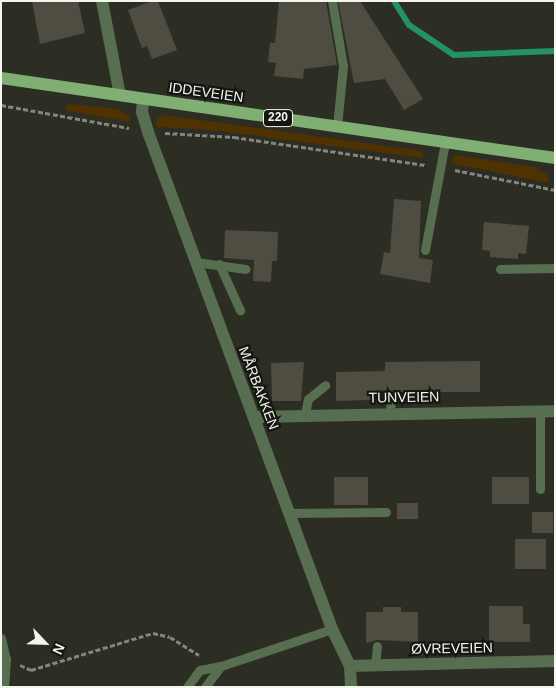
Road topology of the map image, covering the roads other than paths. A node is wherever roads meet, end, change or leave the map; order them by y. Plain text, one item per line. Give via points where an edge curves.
1 (102, 1) edge
2 (332, 1) edge
3 (1, 78) edge
4 (120, 95) junction
5 (143, 99) junction
6 (336, 126) junction
7 (444, 142) junction
8 (555, 158) edge
9 (425, 250) dead end
10 (196, 262) junction
11 (219, 264) junction
12 (555, 268) edge
13 (246, 269) dead end
14 (500, 269) dead end
15 (240, 310) dead end
16 (325, 385) dead end
17 (390, 398) dead end
18 (555, 410) edge
19 (540, 411) junction
20 (390, 412) junction
21 (305, 414) junction
22 (254, 417) junction
23 (540, 489) dead end
24 (386, 512) dead end
25 (290, 513) junction
26 (332, 629) junction
27 (1, 638) edge
28 (377, 646) dead end
29 (555, 662) edge
30 (375, 665) junction
31 (221, 666) junction
32 (350, 666) junction
33 (6, 685) edge
34 (187, 687) edge
35 (205, 687) edge
36 (351, 687) edge

1 - 4 street
2 - 6 lane via 343,66
3 - 4 main road, IDDEVEIEN / 220
4 - 5 main road, IDDEVEIEN / 220
5 - 6 main road, IDDEVEIEN / 220
5 - 10 street, MÅRBAKKEN via 142,112 148,132
6 - 7 main road, IDDEVEIEN / 220
7 - 8 main road, IDDEVEIEN / 220
7 - 9 lane
10 - 11 lane
10 - 22 street, MÅRBAKKEN
11 - 13 lane
11 - 15 lane
12 - 14 lane
16 - 21 lane via 308,399
17 - 20 lane
18 - 19 street, TUNVEIEN
19 - 20 street, TUNVEIEN
19 - 23 lane
20 - 21 street, TUNVEIEN
21 - 22 street, TUNVEIEN
22 - 25 street, MÅRBAKKEN
24 - 25 lane
25 - 26 street, MÅRBAKKEN
26 - 31 lane
26 - 32 street, MÅRBAKKEN
27 - 33 lane via 6,659
28 - 30 lane
29 - 30 street, ØVREVEIEN
30 - 32 street, ØVREVEIEN
31 - 34 lane via 200,670
31 - 35 lane
32 - 36 street, MÅRBAKKEN

